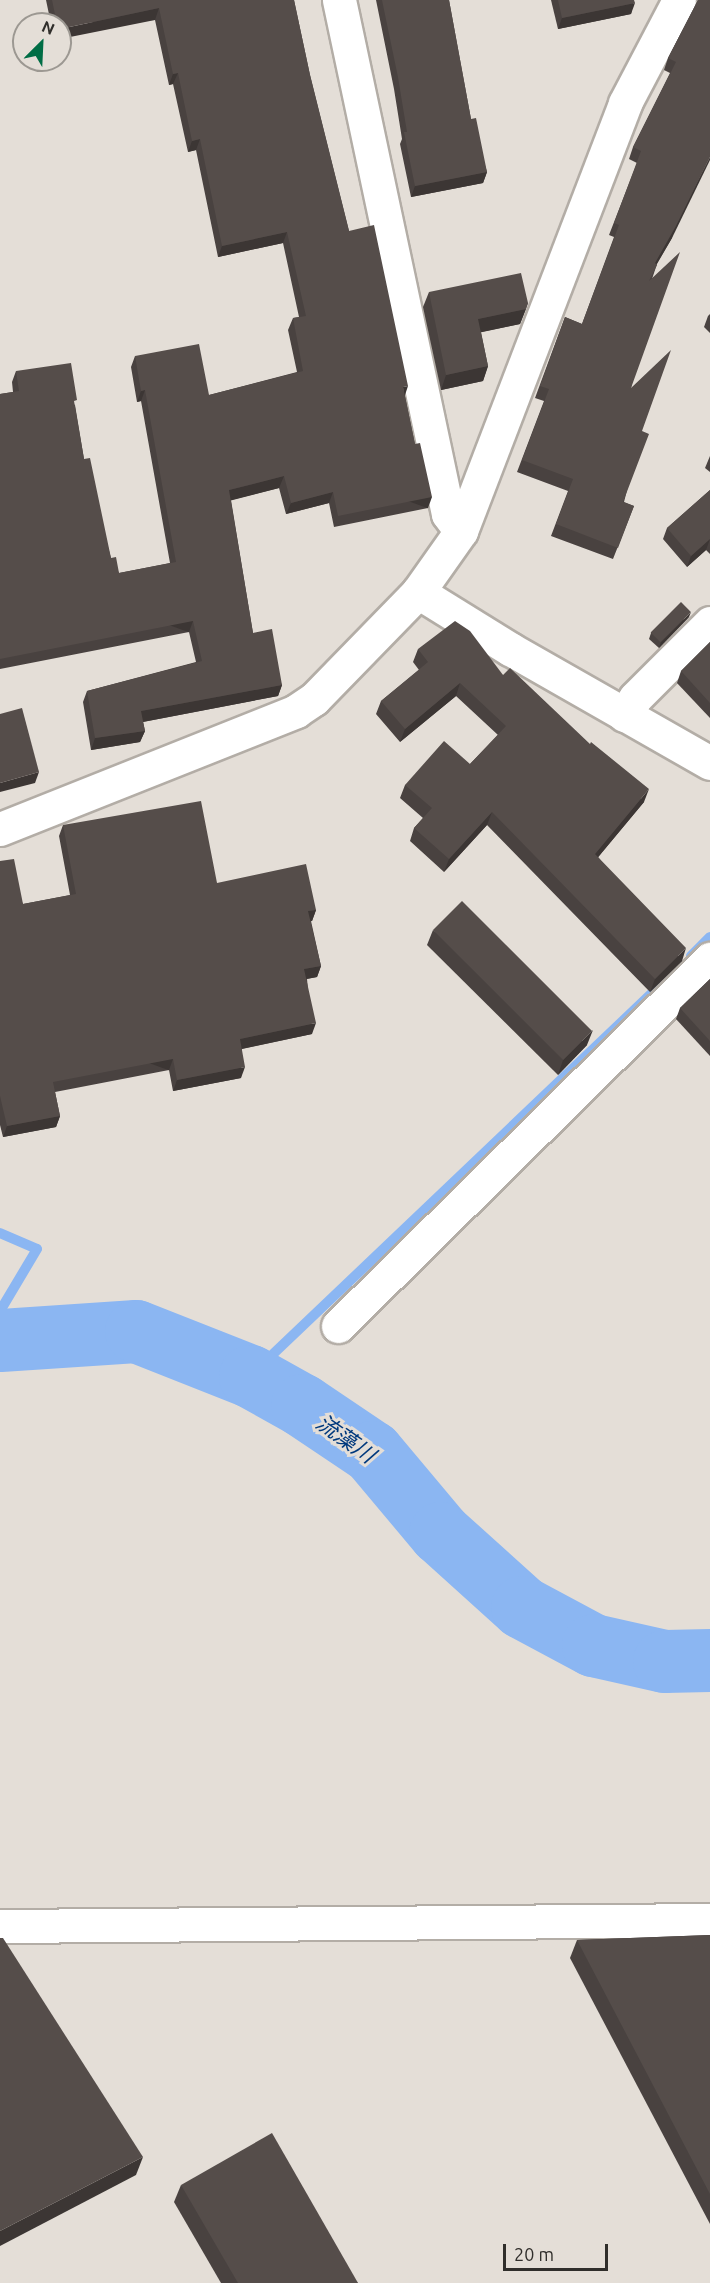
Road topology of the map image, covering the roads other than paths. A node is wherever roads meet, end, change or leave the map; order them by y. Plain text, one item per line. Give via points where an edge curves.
1 (339, 0) edge
2 (680, 0) edge
3 (461, 531) junction
4 (418, 592) junction
5 (710, 623) edge
6 (624, 715) junction
7 (710, 763) edge
8 (0, 829) edge
9 (710, 959) edge
10 (339, 1326) dead end
11 (710, 1920) edge
12 (0, 1926) edge

1 - 3 street via 448,514
2 - 3 street via 626,103
3 - 4 street
4 - 6 street
4 - 8 street via 314,699 296,711
5 - 6 street via 635,698
6 - 7 street
9 - 10 street
11 - 12 street

